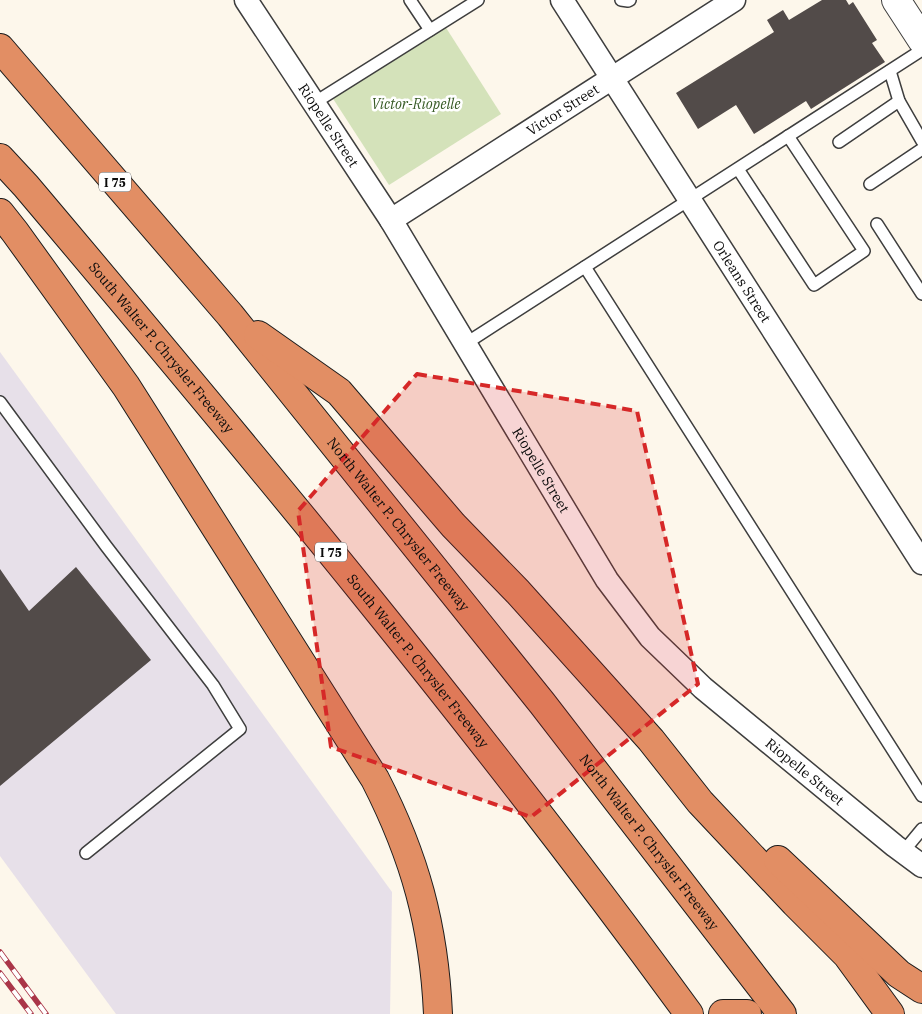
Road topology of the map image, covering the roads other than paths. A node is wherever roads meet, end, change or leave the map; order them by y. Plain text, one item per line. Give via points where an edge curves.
1 (246, 0) edge
2 (410, 0) edge
3 (478, 0) edge
4 (562, 0) edge
5 (621, 0) edge
6 (630, 0) edge
7 (734, 0) edge
8 (896, 0) edge
9 (430, 30) junction
10 (922, 40) edge
11 (0, 48) edge
12 (922, 50) edge
13 (890, 71) junction
14 (612, 78) junction
15 (899, 101) junction
16 (314, 103) junction
17 (788, 136) junction
18 (922, 141) edge
19 (839, 142) dead end
20 (922, 149) edge
21 (0, 158) edge
22 (738, 168) junction
23 (870, 184) dead end
24 (690, 200) junction
25 (0, 213) edge
26 (391, 220) junction
27 (877, 224) dead end
28 (585, 267) junction
29 (922, 294) edge
30 (230, 316) junction
31 (465, 344) junction
32 (0, 402) edge
33 (922, 563) edge
34 (651, 740) junction
35 (922, 796) edge
36 (922, 829) edge
37 (903, 852) junction
38 (86, 853) dead end
39 (922, 866) edge
40 (922, 989) edge
41 (773, 1004) edge
42 (438, 1014) edge
43 (689, 1014) edge
44 (723, 1014) edge
45 (747, 1014) edge
46 (890, 1014) edge

1 - 16 street, Riopelle Street
2 - 9 lane
3 - 9 lane
4 - 14 street, Orleans Street
5 - 6 lane
7 - 14 street, Victor Street
8 - 10 street
9 - 16 lane
11 - 30 highway, North Walter P. Chrysler Freeway / I 75
12 - 13 lane
13 - 15 lane
13 - 17 lane
14 - 24 street, Orleans Street
14 - 26 street, Victor Street
15 - 18 lane
15 - 19 lane
16 - 26 street, Riopelle Street
17 - 22 lane
17 - 22 lane via 864,251 814,285
20 - 23 lane
21 - 43 highway, South Walter P. Chrysler Freeway / I 75 via 194,385 389,623
22 - 24 lane
24 - 28 lane
24 - 33 street, Orleans Street
25 - 42 highway via 126,386 375,779 410,857 426,914 436,973
26 - 31 street, Riopelle Street
27 - 29 lane
28 - 31 lane
28 - 35 lane
30 - 34 highway via 339,392 453,525
30 - 41 highway, North Walter P. Chrysler Freeway / I 75 via 542,703
31 - 37 street, Riopelle Street via 607,580 650,636 703,688
32 - 38 lane via 213,685 240,729
34 - 40 highway via 708,790 899,974
34 - 46 highway via 700,802 847,955
36 - 37 lane
37 - 39 street, Riopelle Street
44 - 45 highway

